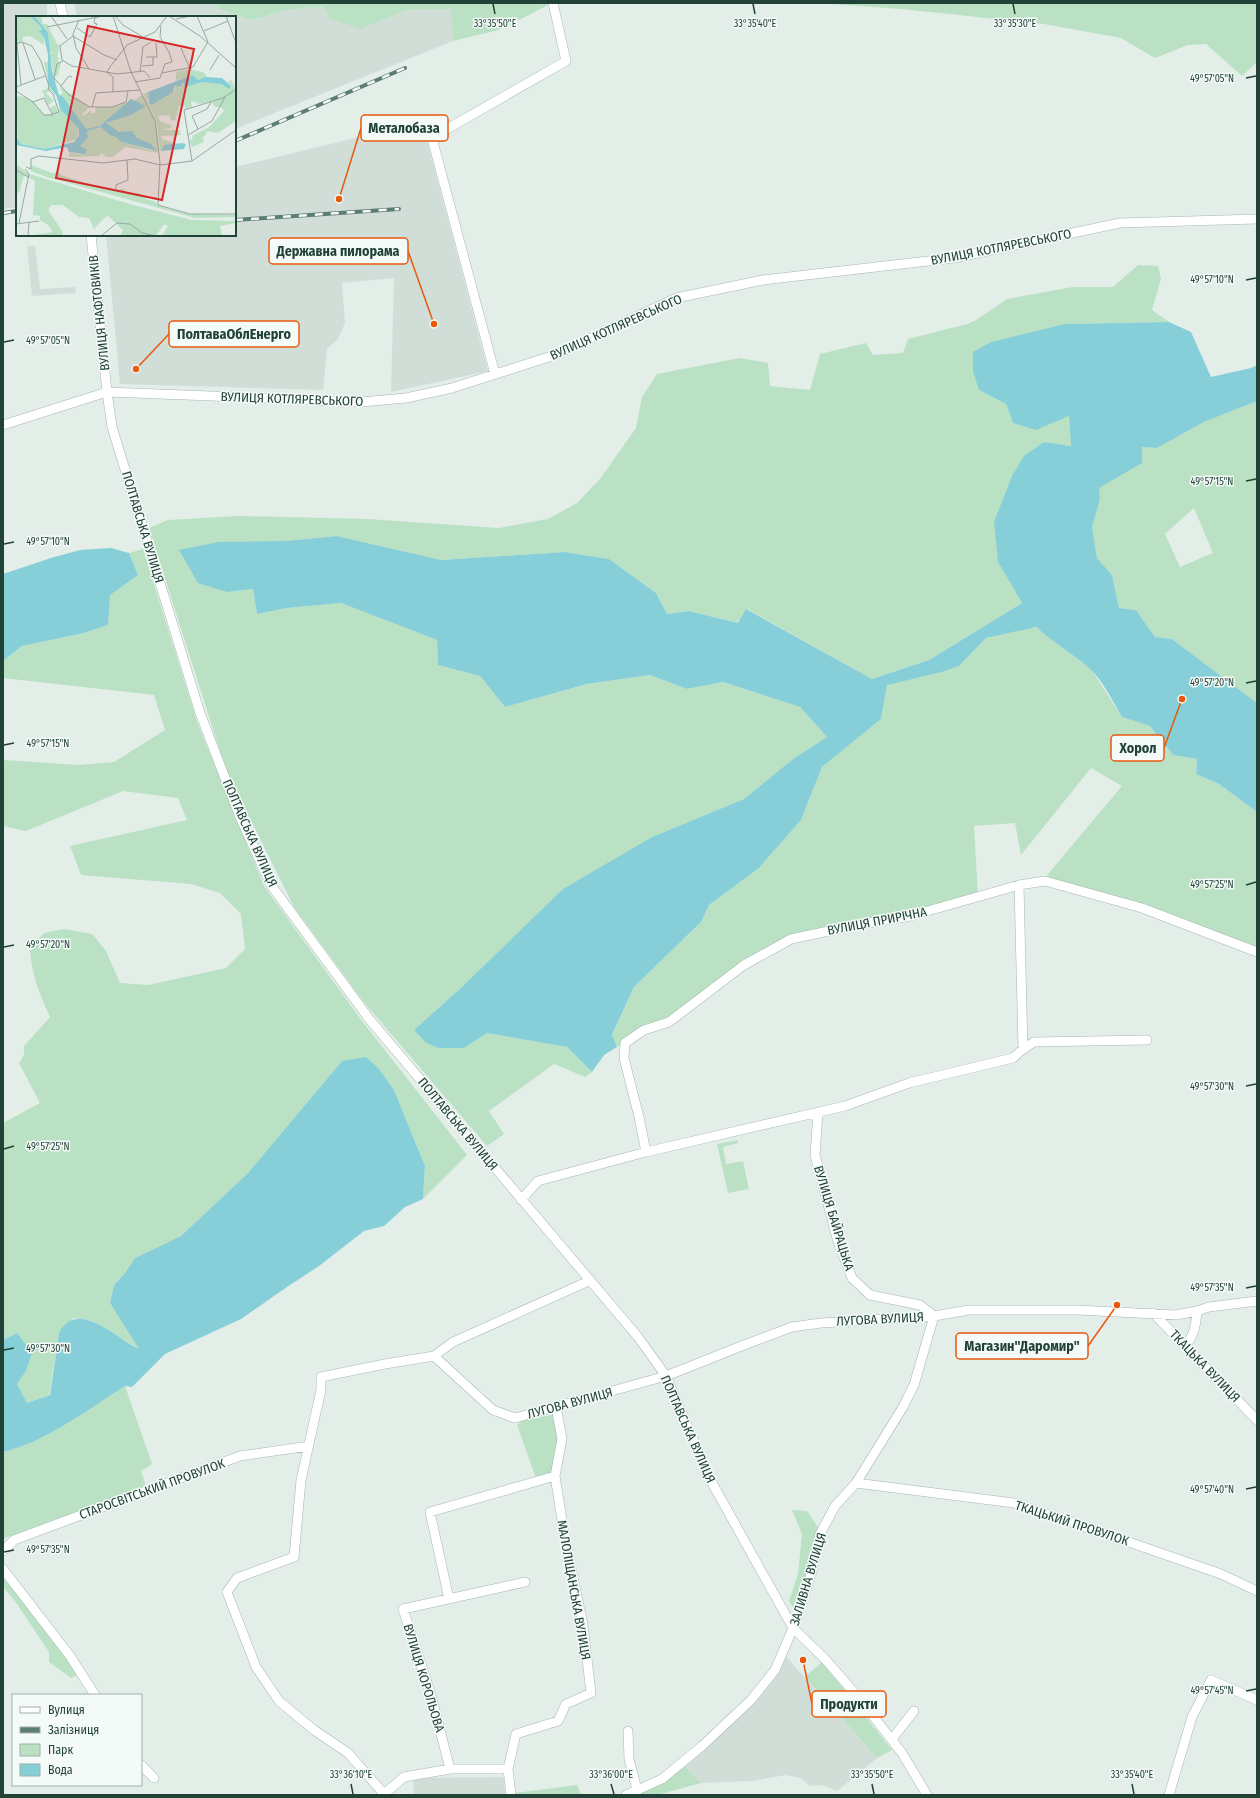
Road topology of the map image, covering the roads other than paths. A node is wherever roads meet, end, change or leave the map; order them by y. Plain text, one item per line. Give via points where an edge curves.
1 (60, 3) edge
2 (553, 3) edge
3 (63, 16) edge
4 (1257, 218) edge
5 (91, 236) edge
6 (495, 374) junction
7 (107, 392) junction
8 (3, 425) edge
9 (1019, 885) junction
10 (1257, 952) edge
11 (1147, 1040) dead end
12 (1023, 1049) junction
13 (818, 1112) junction
14 (646, 1152) junction
15 (521, 1200) junction
16 (589, 1281) junction
17 (1257, 1301) edge
18 (1197, 1311) junction
19 (1153, 1313) junction
20 (934, 1316) junction
21 (1185, 1346) junction
22 (434, 1356) junction
23 (666, 1376) junction
24 (556, 1407) junction
25 (1257, 1420) edge
26 (309, 1446) junction
27 (555, 1476) junction
28 (856, 1484) junction
29 (3, 1551) edge
30 (3, 1569) edge
31 (525, 1582) dead end
32 (1257, 1591) edge
33 (449, 1599) junction
34 (793, 1628) junction
35 (94, 1694) edge
36 (1257, 1700) edge
37 (914, 1711) dead end
38 (628, 1731) dead end
39 (892, 1739) junction
40 (142, 1766) edge
41 (450, 1769) junction
42 (508, 1769) junction
43 (154, 1778) dead end
44 (636, 1793) edge
45 (385, 1794) edge
46 (511, 1795) edge
47 (626, 1795) edge
48 (927, 1795) edge
49 (1169, 1795) edge

1 - 3 street
2 - 6 street via 566,61 440,133 433,142
4 - 6 street, ВУЛИЦЯ КОТЛЯРЕВСЬКОГО via 1120,223 954,258 763,280 676,298 555,355
5 - 7 street, ВУЛИЦЯ НАФТОВИКІВ
6 - 7 street, ВУЛИЦЯ КОТЛЯРЕВСЬКОГО via 420,395 361,402
7 - 8 street, ВУЛИЦЯ КОТЛЯРЕВСЬКОГО
7 - 15 street, ПОЛТАВСЬКА ВУЛИЦЯ via 112,427 200,713 240,817 271,885 370,1020
9 - 10 street, ВУЛИЦЯ ПРИРІЧНА via 1045,881 1142,908
9 - 12 street
9 - 14 street, ВУЛИЦЯ ПРИРІЧНА via 910,916 791,939 744,965 669,1022 644,1030 625,1043 624,1058
11 - 12 street via 1034,1042
12 - 13 street via 1012,1058 909,1083 845,1106
13 - 14 street
13 - 20 street, ВУЛИЦЯ БАЙРАЦЬКА via 815,1155 838,1242 852,1278 870,1295 920,1305
14 - 15 street via 538,1181
15 - 16 street, ПОЛТАВСЬКА ВУЛИЦЯ
16 - 22 street via 453,1342
16 - 23 street, ПОЛТАВСЬКА ВУЛИЦЯ via 638,1337
17 - 18 street, ЛУГОВА ВУЛИЦЯ
18 - 19 street, ЛУГОВА ВУЛИЦЯ via 1176,1315
18 - 21 street via 1196,1325
19 - 20 street, ЛУГОВА ВУЛИЦЯ via 969,1310
19 - 21 street, ТКАЦЬКА ВУЛИЦЯ
20 - 23 street, ЛУГОВА ВУЛИЦЯ via 820,1323 792,1328
20 - 28 street, ЗАЛИВНА ВУЛИЦЯ via 914,1385
21 - 25 street, ТКАЦЬКА ВУЛИЦЯ
22 - 24 street, ЛУГОВА ВУЛИЦЯ via 493,1410 515,1418
22 - 26 street via 322,1377
23 - 24 street, ЛУГОВА ВУЛИЦЯ
23 - 34 street, ПОЛТАВСЬКА ВУЛИЦЯ via 711,1481
24 - 27 street, МАЛОЛІЩАНСЬКА ВУЛИЦЯ via 562,1439
26 - 29 street, СТАРОСВІТСЬКИЙ ПРОВУЛОК via 240,1456 14,1540
26 - 45 street via 301,1480 294,1557 237,1578 227,1592 256,1667 279,1701 314,1730 348,1753
27 - 33 street via 430,1512
27 - 42 street, МАЛОЛІЩАНСЬКА ВУЛИЦЯ via 583,1624 591,1693 566,1704 558,1722 516,1734
28 - 32 street, ТКАЦЬКИЙ ПРОВУЛОК via 1014,1503 1221,1574
28 - 34 street, ЗАЛИВНА ВУЛИЦЯ via 835,1506 820,1534 812,1571
30 - 35 street via 70,1656
31 - 33 street, ВУЛИЦЯ КОРОЛЬОВА
33 - 41 street, ВУЛИЦЯ КОРОЛЬОВА via 403,1609 431,1696
34 - 39 street, ПОЛТАВСЬКА ВУЛИЦЯ via 860,1698
34 - 44 street, ЗАЛИВНА ВУЛИЦЯ via 775,1670 751,1700 662,1779
36 - 49 street via 1211,1680 1192,1717
37 - 39 street
38 - 44 street via 629,1759
39 - 48 street, ПОЛТАВСЬКА ВУЛИЦЯ
40 - 43 street
41 - 42 street
41 - 45 street via 404,1777
42 - 46 street, МАЛОЛІЩАНСЬКА ВУЛИЦЯ
44 - 47 street, ЗАЛИВНА ВУЛИЦЯ

